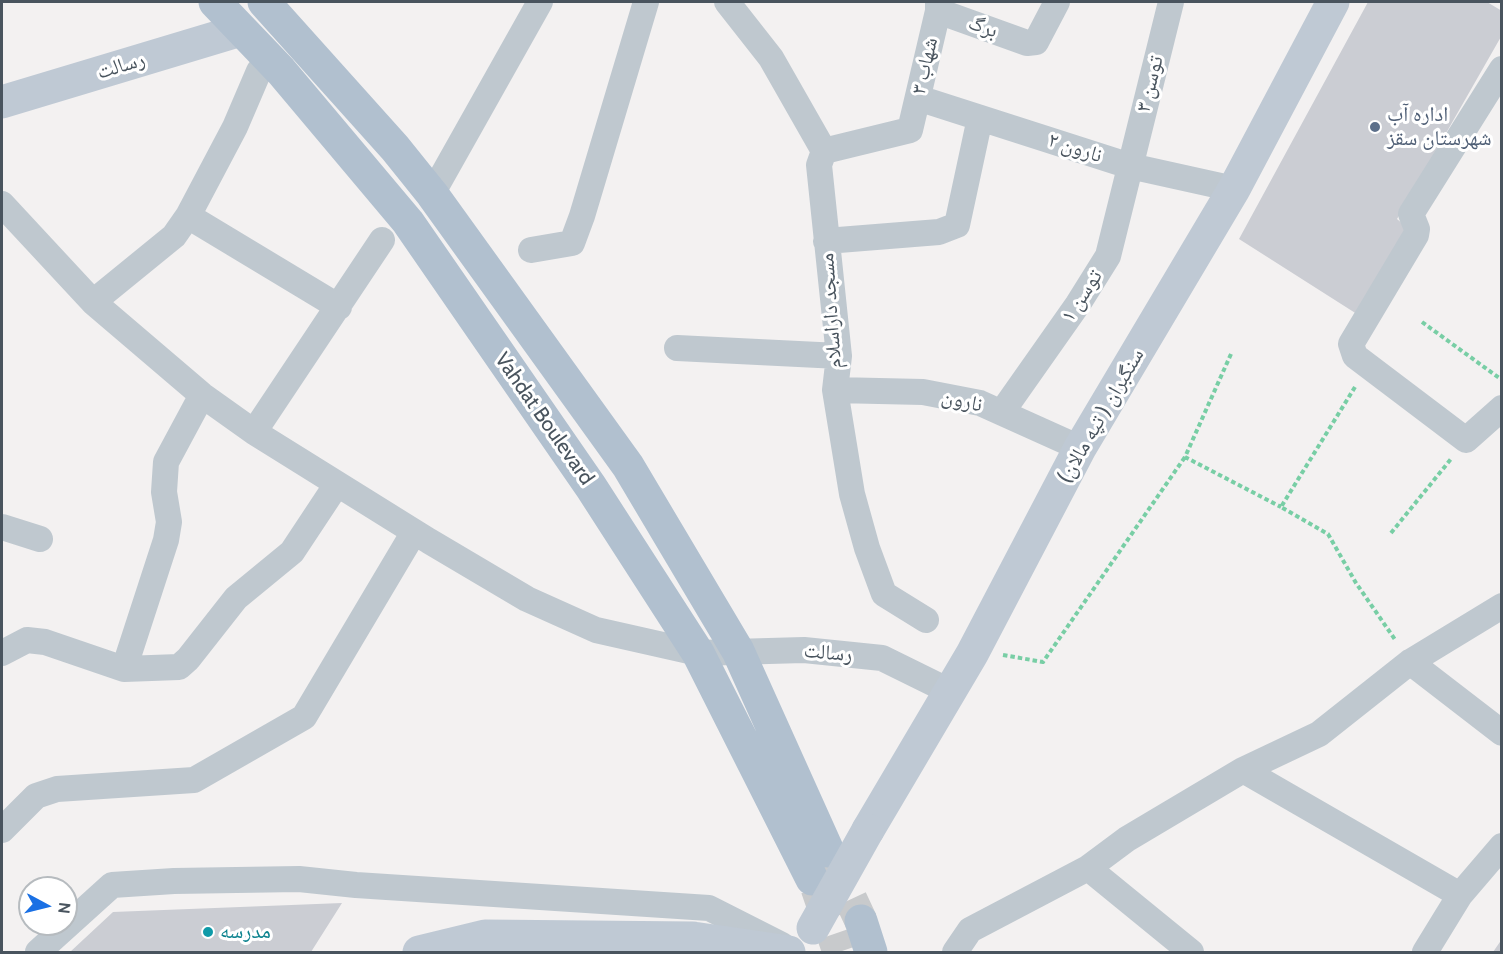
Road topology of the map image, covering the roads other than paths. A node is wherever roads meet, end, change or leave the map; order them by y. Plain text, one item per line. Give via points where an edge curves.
1 (215, 2) edge
2 (264, 2) edge
3 (540, 2) edge
4 (646, 2) edge
5 (727, 2) edge
6 (1057, 2) edge
7 (1171, 2) edge
8 (1333, 2) edge
9 (938, 6) edge
10 (241, 30) junction
11 (1502, 69) edge
12 (259, 71) dead end
13 (918, 98) junction
14 (2, 102) edge
15 (980, 118) junction
16 (824, 151) junction
17 (1130, 166) junction
18 (1234, 189) junction
19 (432, 194) junction
20 (2, 204) edge
21 (188, 216) junction
22 (382, 240) dead end
23 (826, 241) junction
24 (531, 250) dead end
25 (93, 302) junction
26 (339, 307) junction
27 (677, 348) dead end
28 (839, 356) junction
29 (835, 390) junction
30 (202, 396) junction
31 (1502, 408) edge
32 (1002, 412) junction
33 (254, 432) junction
34 (1080, 448) junction
35 (337, 484) junction
36 (2, 527) edge
37 (414, 532) junction
38 (40, 539) dead end
39 (1502, 606) edge
40 (926, 620) dead end
41 (738, 651) junction
42 (2, 653) edge
43 (698, 653) junction
44 (1410, 662) junction
45 (124, 669) junction
46 (949, 691) junction
47 (1502, 733) edge
48 (1243, 770) junction
49 (2, 830) edge
50 (1502, 846) edge
51 (828, 851) tunnel mouth
52 (1088, 868) junction
53 (812, 879) tunnel mouth
54 (1460, 895) junction
55 (861, 921) tunnel mouth
56 (697, 945) edge
57 (38, 952) edge
58 (418, 952) edge
59 (789, 952) edge
60 (797, 952) edge
61 (871, 952) edge
62 (956, 952) edge
63 (1191, 952) edge
64 (1425, 952) edge

1 - 10 main road, Vahdat Boulevard
2 - 19 main road, Vahdat Boulevard
3 - 19 street
4 - 24 street via 572,243
5 - 16 street via 771,58
6 - 9 street, برگ via 1036,42 1027,43
7 - 17 street, توسن ۳
8 - 18 main road, سنگبران ( تپه مالان)
9 - 13 street, شهاب ۳
10 - 14 main road, رسالت
10 - 43 main road, Vahdat Boulevard via 281,71 408,222 591,487
11 - 31 street via 1411,214 1416,235 1351,344 1355,356 1466,440
12 - 21 street via 235,127
13 - 15 street, نارون ۲
13 - 16 street, شهاب ۳ via 910,130
15 - 17 street, نارون ۲
15 - 23 street via 957,225 939,232
16 - 23 street, مسجد داراسلام via 819,165
17 - 18 street, نارون ۲
17 - 32 street, توسن ۱ via 1108,256
18 - 34 main road, سنگبران ( تپه مالان)
19 - 41 main road, Vahdat Boulevard via 628,466
20 - 25 street, رسالت
21 - 25 street via 174,236
21 - 26 street
22 - 26 street
23 - 28 street, مسجد داراسلام
25 - 30 street, رسالت
26 - 33 street
27 - 28 street
28 - 29 street, مسجد داراسلام
29 - 32 street, نارون via 923,392 980,403
29 - 40 street, مسجد داراسلام via 852,494 884,594
30 - 33 street, رسالت
30 - 45 street via 166,462 166,540
32 - 34 street, نارون
33 - 35 street, رسالت
34 - 46 main road, سنگبران ( تپه مالان)
35 - 37 street, رسالت
35 - 45 street via 292,552 236,598 188,660 179,667
36 - 38 street
37 - 43 street, رسالت via 527,599 596,630
37 - 49 street via 304,717 194,780 57,789 36,796
39 - 44 street
41 - 43 street, رسالت
41 - 46 street, رسالت via 804,650 882,658
41 - 51 main road, Vahdat Boulevard
42 - 45 street via 27,640 45,642
43 - 53 main road, Vahdat Boulevard
44 - 47 street
44 - 48 street via 1319,734
46 - 60 main road, سنگبران ( تپه مالان), bridge
48 - 52 street via 1127,839
48 - 54 street
50 - 54 street
52 - 62 street via 970,930
52 - 63 street
54 - 64 street
55 - 61 main road
56 - 58 main road via 485,936
56 - 59 main road
57 - 60 street via 112,885 299,879 709,908

